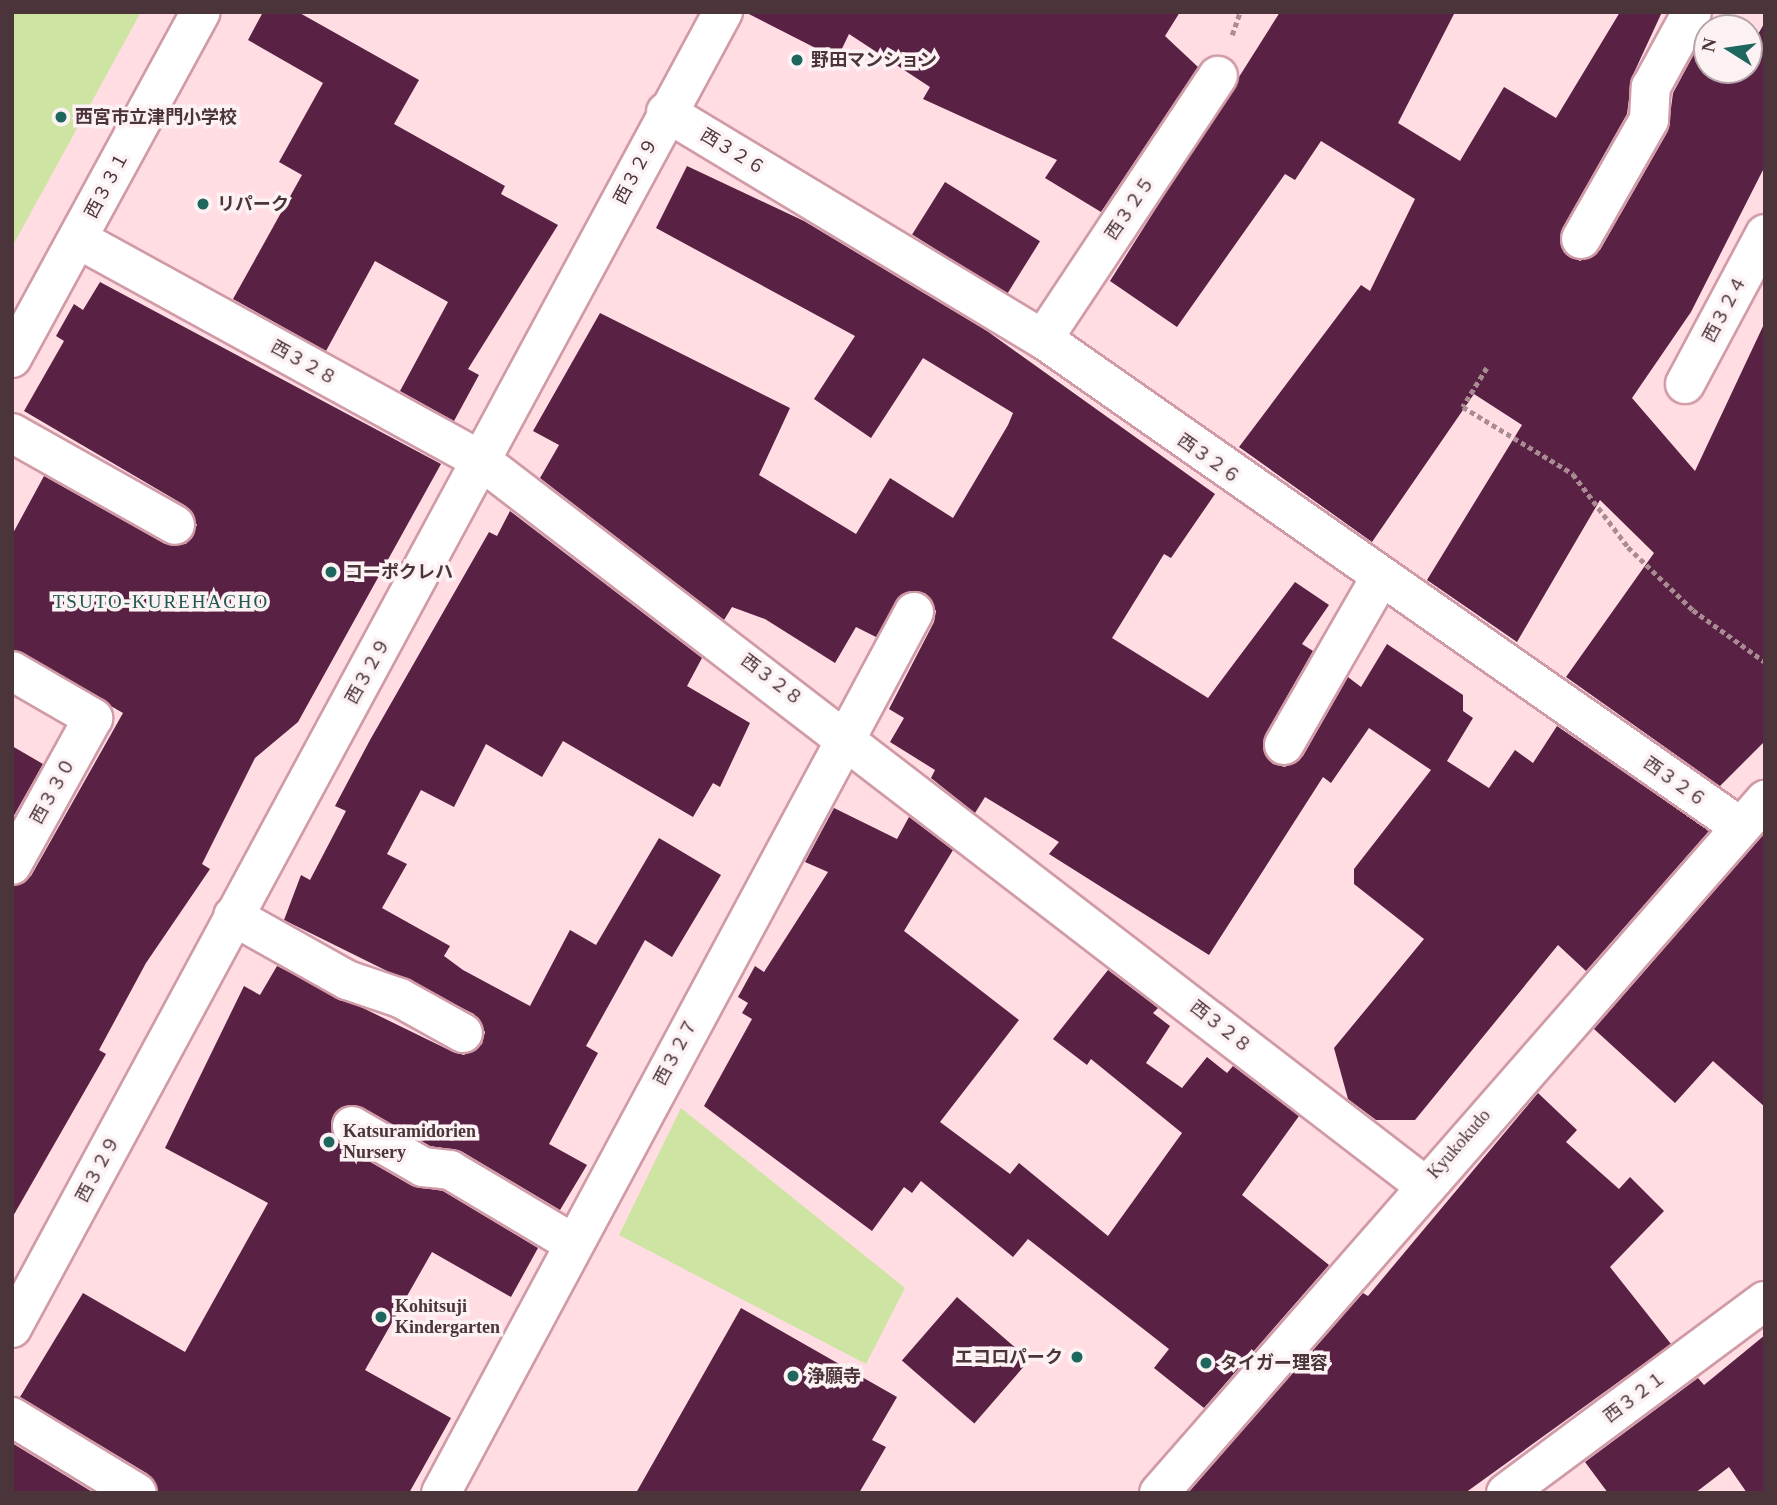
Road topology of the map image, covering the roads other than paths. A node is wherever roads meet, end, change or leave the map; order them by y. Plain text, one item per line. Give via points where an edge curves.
1 (201, 12) edge
2 (723, 12) edge
3 (1692, 12) edge
4 (1217, 76) dead end
5 (666, 112) junction
6 (1765, 234) edge
7 (78, 239) junction
8 (1581, 239) dead end
9 (1043, 340) junction
10 (12, 358) edge
11 (1685, 384) dead end
12 (12, 433) edge
13 (483, 462) junction
14 (175, 525) dead end
15 (1380, 578) junction
16 (914, 612) dead end
17 (12, 671) edge
18 (845, 736) junction
19 (1284, 745) dead end
20 (1752, 813) edge
21 (12, 865) edge
22 (233, 916) junction
23 (463, 1033) dead end
24 (352, 1126) dead end
25 (1424, 1185) junction
26 (574, 1244) junction
27 (1764, 1303) edge
28 (12, 1328) edge
29 (12, 1417) edge
30 (137, 1493) edge
31 (441, 1493) edge
32 (1159, 1493) edge
33 (1506, 1493) edge

1 - 7 street, 西３３１
2 - 5 street, 西３２９
3 - 8 street via 1651,87 1649,120
4 - 9 street, 西３２５
5 - 9 street, 西３２６
5 - 13 street, 西３２９
6 - 11 street, 西３２４
7 - 10 street, 西３３１
7 - 13 street, 西３２８
9 - 15 street, 西３２６
12 - 14 street
13 - 18 street, 西３２８
13 - 22 street, 西３２９
15 - 19 street
15 - 20 street, 西３２６
16 - 18 street, 西３２７
17 - 21 street, 西３３０ via 93,718
18 - 25 street, 西３２８
18 - 26 street, 西３２７
20 - 25 street, Kyukokudo
22 - 23 street via 347,981 400,998
22 - 28 street, 西３２９
24 - 26 street via 423,1167 450,1170
25 - 32 street, Kyukokudo
26 - 31 street, 西３２７
27 - 33 street, 西３２１
29 - 30 street

